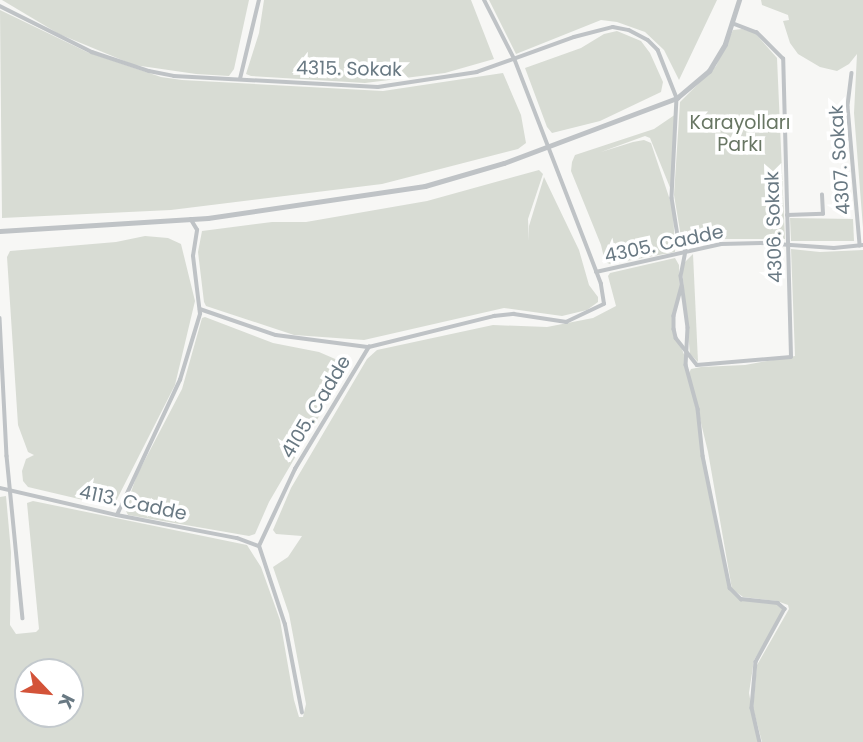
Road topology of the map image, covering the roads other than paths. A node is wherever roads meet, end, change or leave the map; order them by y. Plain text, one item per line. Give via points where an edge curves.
1 (259, 0) edge
2 (484, 0) edge
3 (739, 0) edge
4 (0, 6) edge
5 (733, 24) junction
6 (514, 59) junction
7 (852, 73) dead end
8 (240, 79) junction
9 (677, 99) junction
10 (548, 146) junction
11 (822, 195) dead end
12 (787, 215) junction
13 (189, 219) junction
14 (0, 231) edge
15 (788, 245) junction
16 (861, 245) edge
17 (686, 251) junction
18 (596, 272) junction
19 (682, 284) junction
20 (200, 309) junction
21 (0, 318) edge
22 (369, 347) junction
23 (687, 355) junction
24 (1, 361) edge
25 (0, 488) edge
26 (13, 490) junction
27 (117, 515) junction
28 (259, 546) junction
29 (23, 618) dead end
30 (302, 713) dead end
31 (760, 742) edge

1 - 8 street
2 - 6 street
3 - 5 street
4 - 8 street, 4315. Sokak via 92,52 149,71
5 - 9 street via 709,71
5 - 12 street, 4306. Sokak via 757,33 783,59
6 - 8 street, 4315. Sokak via 465,74 378,87
6 - 9 street, 4315. Sokak via 613,27 629,30 658,50
6 - 10 street
7 - 16 street, 4307. Sokak via 848,107
9 - 10 street
9 - 17 street, 4315. Sokak via 672,198 678,237
10 - 13 street via 425,186
10 - 18 street
11 - 12 street via 822,214
12 - 15 street, 4306. Sokak
13 - 14 street
13 - 20 street via 197,230 193,256
15 - 16 street, 4305. Cadde
15 - 17 street, 4305. Cadde via 720,244
15 - 23 street, 4306. Sokak via 793,353 786,358 707,366 696,365
17 - 18 street, 4305. Cadde
17 - 19 street
18 - 22 street, 4105. Cadde via 604,304 566,322 514,314 494,316
19 - 23 street
19 - 23 street via 674,329
20 - 22 street via 276,335
20 - 27 street via 180,380
21 - 24 street
22 - 28 street, 4105. Cadde via 295,469
23 - 31 street via 730,588 741,599 778,603 785,609 756,662 752,708
24 - 26 street
25 - 26 street, 4113. Cadde
26 - 27 street, 4113. Cadde
26 - 29 street
27 - 28 street, 4113. Cadde
28 - 30 street via 285,625

